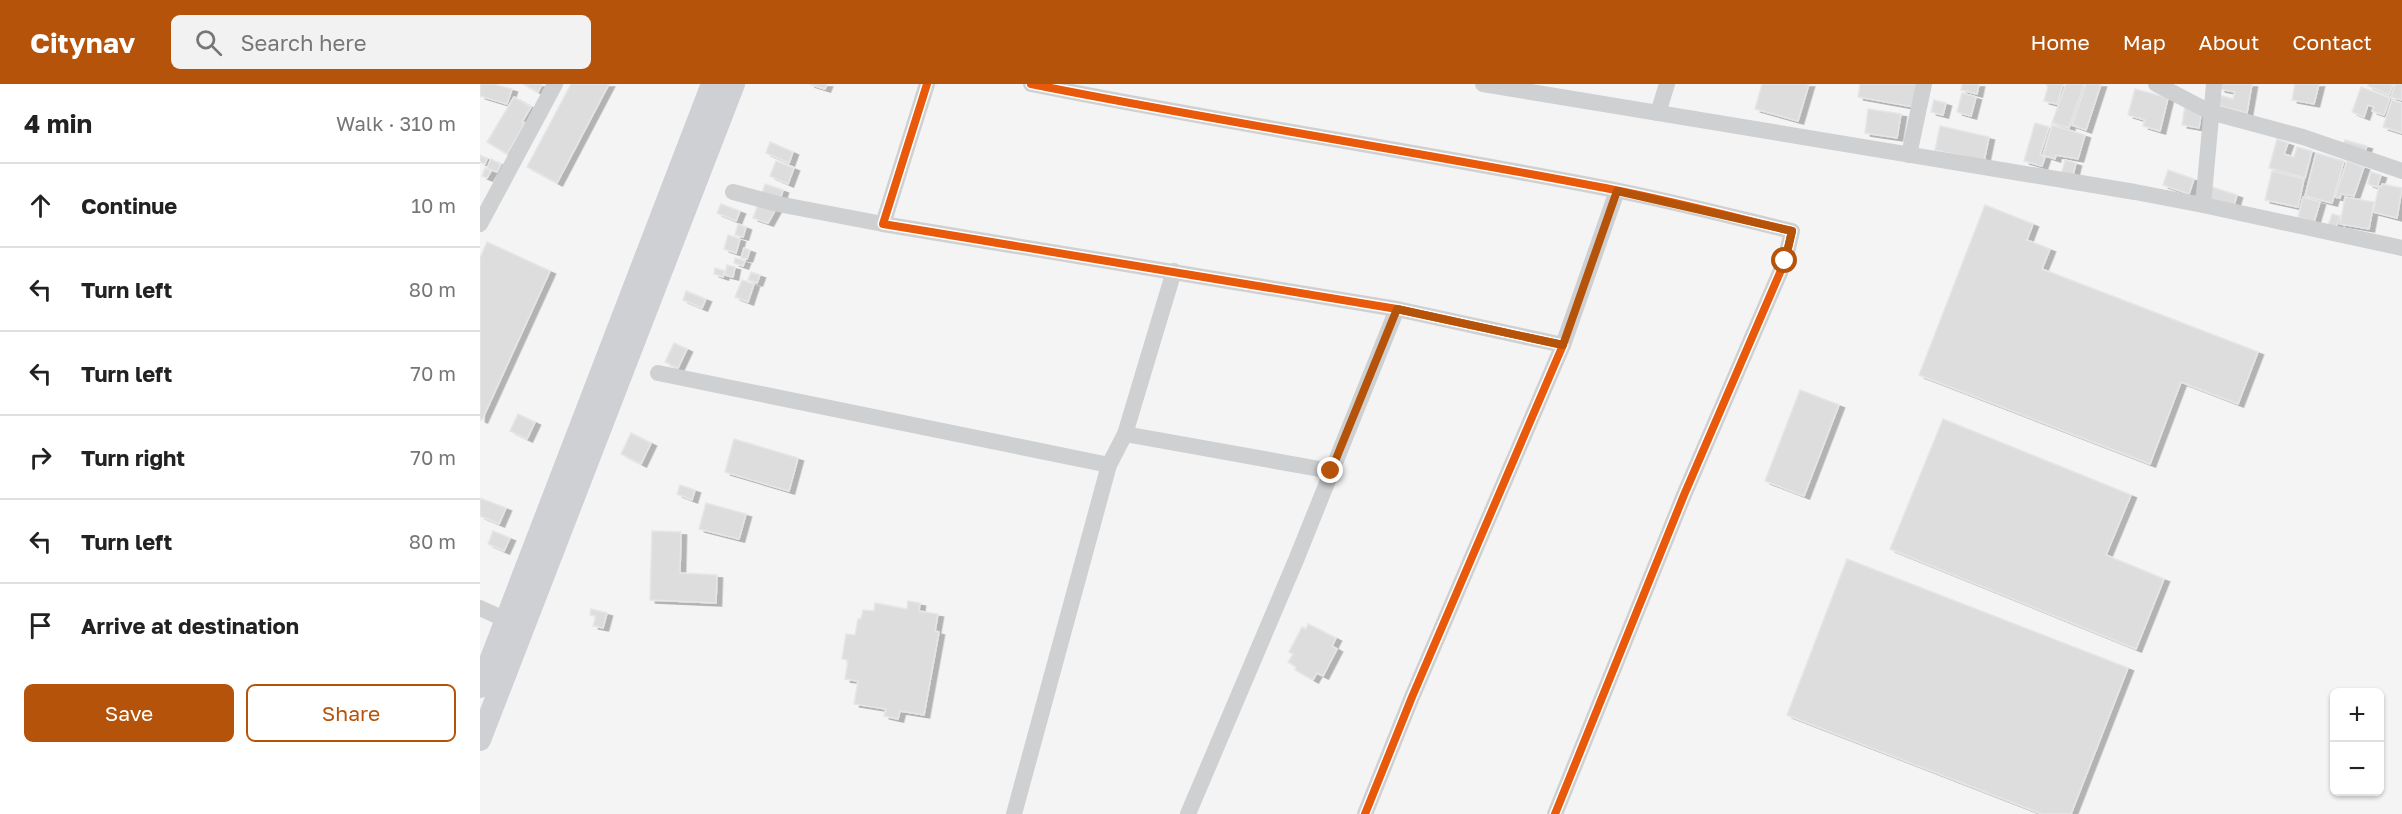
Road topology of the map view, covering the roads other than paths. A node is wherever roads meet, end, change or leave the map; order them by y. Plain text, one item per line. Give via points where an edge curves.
1 (555, 84) edge
2 (712, 84) edge
3 (734, 84) edge
4 (927, 84) edge
5 (1031, 84) edge
6 (1483, 84) edge
7 (1667, 84) edge
8 (1924, 84) edge
9 (2156, 84) edge
10 (2214, 84) edge
11 (1509, 86) edge
12 (2210, 112) junction
13 (1658, 113) junction
14 (1909, 155) junction
15 (2402, 171) edge
16 (1617, 191) junction
17 (733, 192) dead end
18 (2203, 205) junction
19 (480, 224) edge
20 (883, 224) junction
21 (2402, 248) edge
22 (1174, 271) junction
23 (1397, 309) junction
24 (1563, 345) junction
25 (658, 373) dead end
26 (1125, 434) junction
27 (1109, 465) junction
28 (1331, 471) junction
29 (480, 608) edge
30 (506, 620) junction
31 (480, 687) edge
32 (480, 740) edge
33 (1014, 814) edge
34 (1188, 814) edge
35 (1365, 814) edge
36 (1556, 814) edge

1 - 19 street
2 - 30 main road
3 - 32 main road
4 - 20 street
5 - 16 street
6 - 11 street
7 - 13 street
8 - 14 street
9 - 12 street
10 - 12 street
11 - 13 street
12 - 15 street via 2303,137
12 - 18 street
13 - 14 street
14 - 18 street
16 - 24 street
16 - 36 street via 1792,231 1785,261 1684,495
17 - 20 street
18 - 21 street
20 - 22 street
22 - 23 street
22 - 26 street
23 - 24 street
23 - 28 street
24 - 35 street
25 - 27 street
26 - 27 street
26 - 28 street
27 - 33 street
28 - 34 street
29 - 30 street
30 - 31 main road

